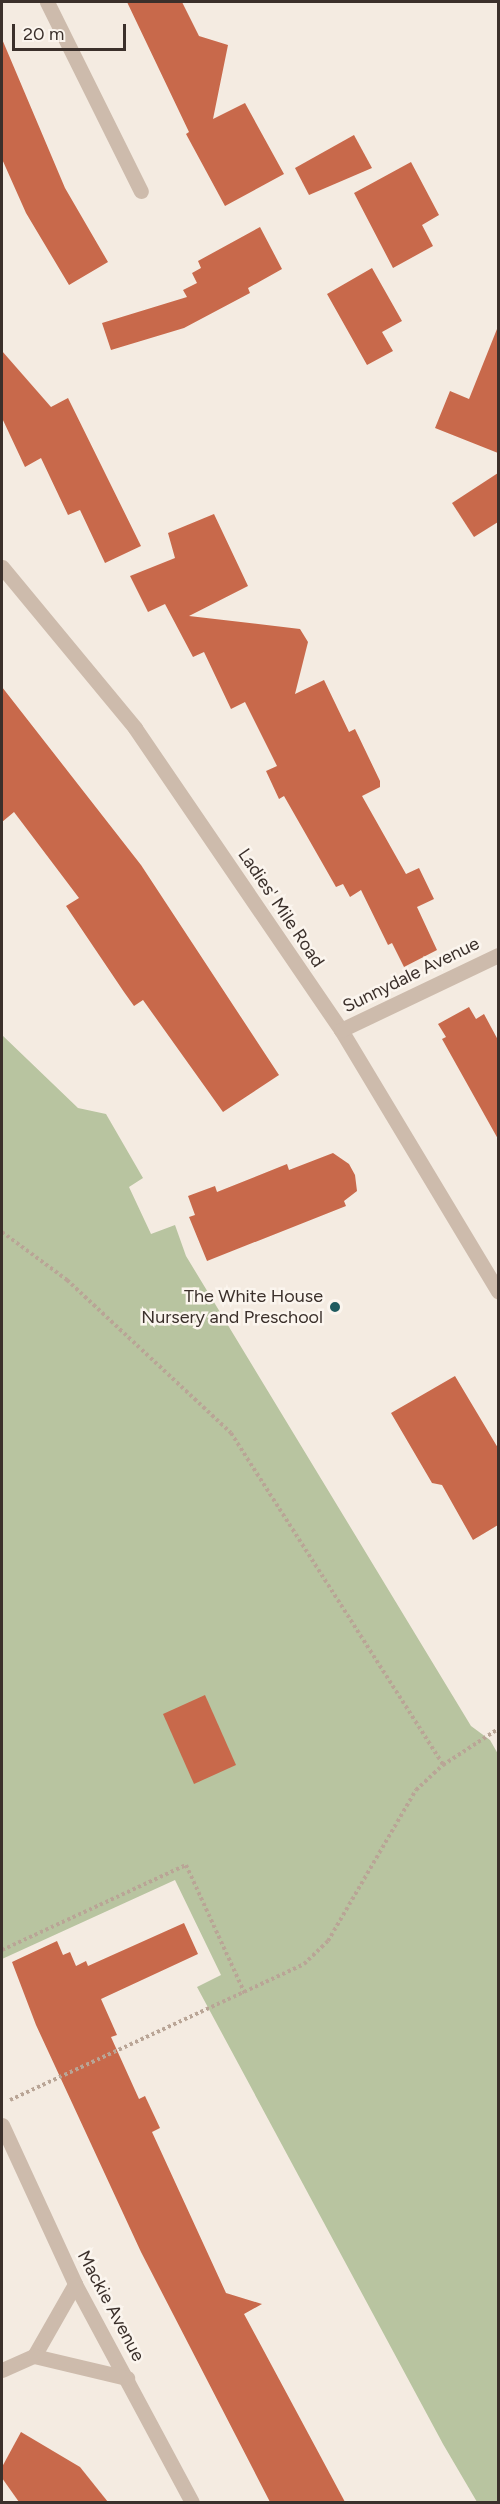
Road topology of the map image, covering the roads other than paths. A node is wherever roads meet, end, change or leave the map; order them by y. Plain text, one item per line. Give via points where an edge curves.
1 (47, 2) edge
2 (141, 191) dead end
3 (2, 567) edge
4 (498, 955) edge
5 (341, 1030) junction
6 (498, 1292) edge
7 (2, 2125) edge
8 (75, 2284) junction
9 (34, 2356) junction
10 (2, 2370) edge
11 (127, 2378) junction
12 (192, 2502) edge

1 - 2 street
3 - 5 street, Ladies' Mile Road via 135,728
4 - 5 street, Sunnydale Avenue
5 - 6 street, Ladies' Mile Road
7 - 8 street, Mackie Avenue
8 - 9 street
8 - 11 street, Mackie Avenue
9 - 10 street
9 - 11 street
11 - 12 street, Mackie Avenue

